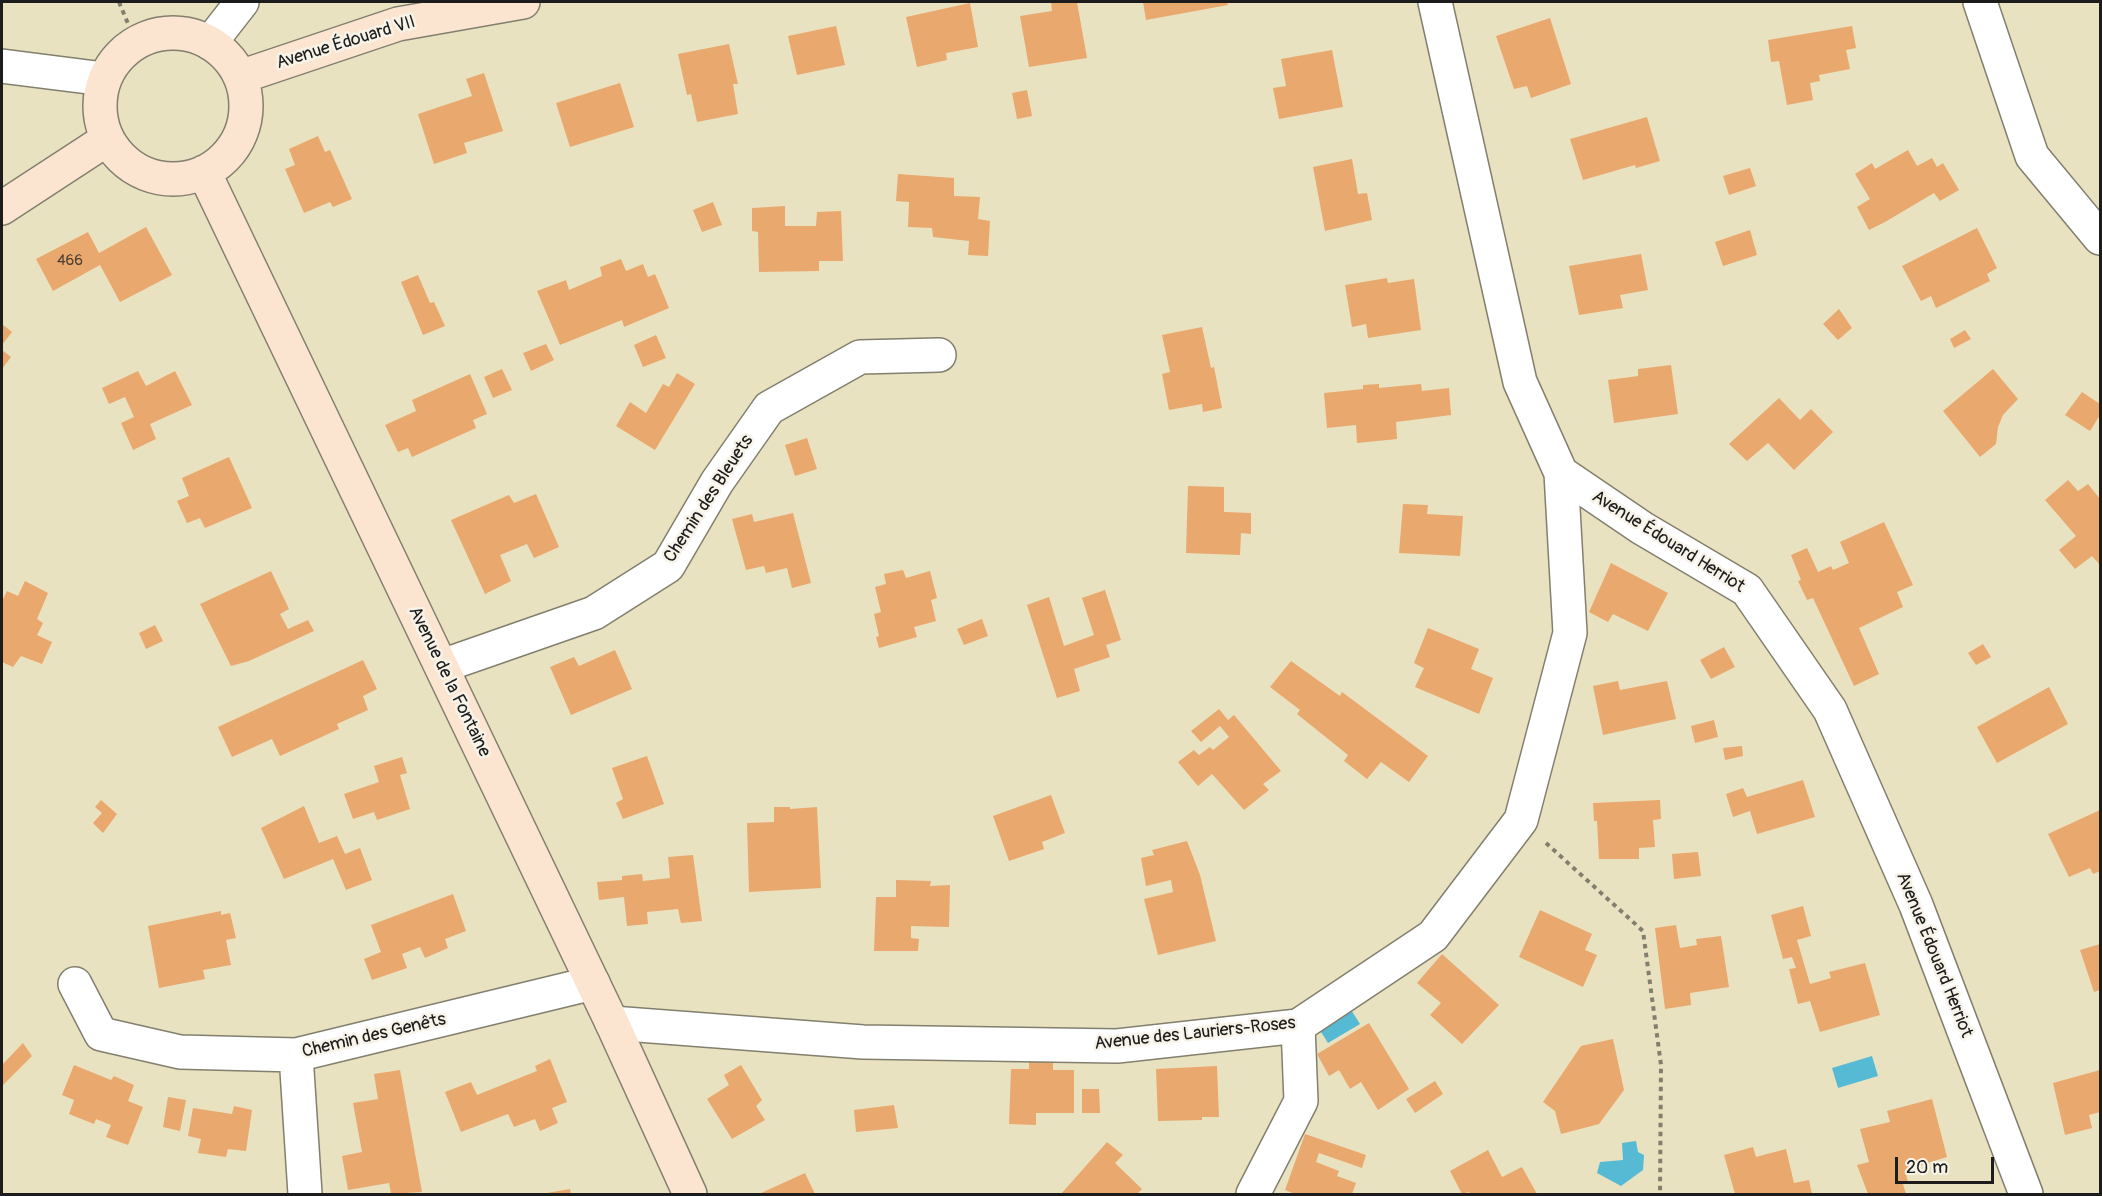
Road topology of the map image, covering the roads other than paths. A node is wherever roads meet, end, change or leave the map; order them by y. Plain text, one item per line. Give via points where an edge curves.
1 (242, 2) edge
2 (523, 2) edge
3 (1435, 2) edge
4 (1980, 2) edge
5 (210, 43) junction
6 (2, 66) edge
7 (240, 77) junction
8 (104, 79) junction
9 (106, 140) junction
10 (204, 172) junction
11 (2, 208) edge
12 (2100, 238) edge
13 (939, 355) dead end
14 (1561, 473) junction
15 (442, 666) junction
16 (75, 984) dead end
17 (593, 984) junction
18 (612, 1023) junction
19 (1298, 1026) junction
20 (296, 1055) junction
21 (305, 1194) edge
22 (690, 1194) edge
23 (1253, 1194) edge
24 (2026, 1194) edge

1 - 5 street
2 - 7 street, Avenue Édouard VII via 398,24
3 - 14 street via 1520,382
4 - 12 street via 2032,156
5 - 7 street via 224,54
5 - 8 street via 173,33 154,35 117,58
6 - 8 street
7 - 10 street via 246,106 243,127 235,146
8 - 9 street via 100,115
9 - 10 street via 134,169 157,177 181,179
9 - 11 street
10 - 15 street, Avenue de la Fontaine
13 - 15 street, Chemin des Bleuets via 860,357 769,408 717,482 668,566 594,613
14 - 19 street, Avenue des Lauriers-Roses via 1570,633 1521,820 1433,936
14 - 24 street, Avenue Édouard Herriot via 1642,528 1747,590 1830,710 1916,905
15 - 17 street, Avenue de la Fontaine
16 - 20 street, Chemin des Genêts via 101,1034 180,1052
17 - 18 street, Avenue de la Fontaine
17 - 20 street, Chemin des Genêts
18 - 19 street, Avenue des Lauriers-Roses via 863,1042 1117,1046
18 - 22 street, Avenue de la Fontaine
19 - 23 street via 1301,1101
20 - 21 street

